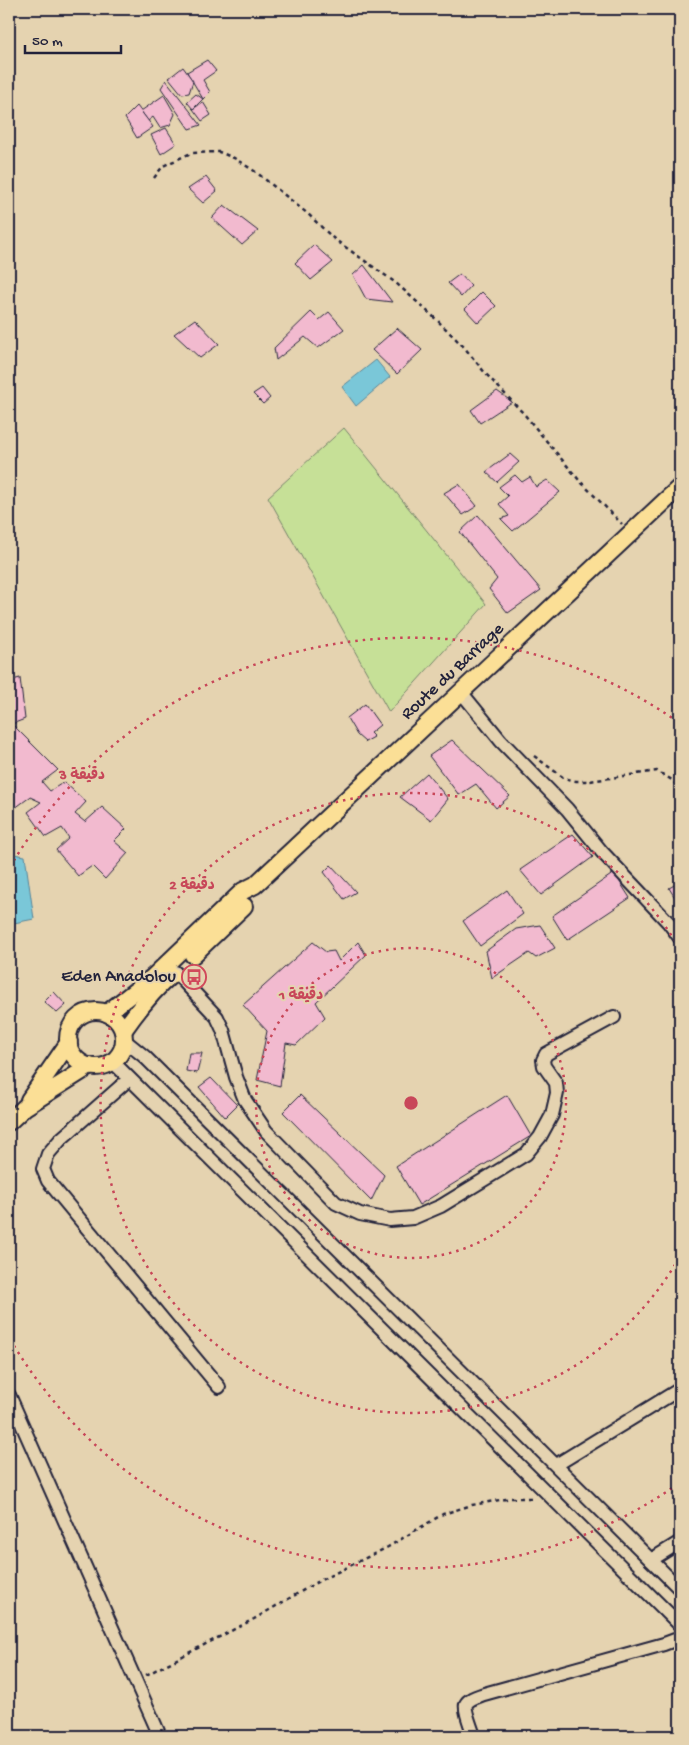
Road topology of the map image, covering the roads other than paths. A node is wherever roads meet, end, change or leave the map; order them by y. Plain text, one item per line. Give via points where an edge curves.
1 (680, 487) edge
2 (460, 692) junction
3 (254, 887) junction
4 (680, 938) edge
5 (175, 972) junction
6 (107, 1014) junction
7 (614, 1017) dead end
8 (123, 1036) junction
9 (69, 1042) junction
10 (112, 1061) junction
11 (90, 1066) junction
12 (129, 1079) junction
13 (25, 1107) junction
14 (9, 1122) edge
15 (219, 1387) dead end
16 (680, 1389) edge
17 (9, 1394) edge
18 (556, 1466) junction
19 (680, 1542) edge
20 (651, 1560) junction
21 (680, 1589) edge
22 (680, 1625) edge
23 (680, 1638) edge
24 (160, 1736) edge
25 (474, 1736) edge

1 - 2 main road, Route du Barrage
2 - 3 main road, Route du Barrage
2 - 4 street
3 - 5 main road, Route du Barrage via 253,894 243,906
3 - 6 main road, Route du Barrage via 243,892
5 - 7 street via 217,1017 245,1100 266,1131 336,1203 360,1214 390,1220 412,1218 441,1206 526,1154 552,1115 557,1093 556,1083 544,1066 546,1054
5 - 8 main road, Route du Barrage via 147,999
6 - 8 main road via 117,1020
6 - 9 main road via 97,1011 78,1018 72,1026
8 - 10 main road, Route du Barrage via 122,1050
8 - 18 street
9 - 11 main road via 76,1058
9 - 13 main road
10 - 11 main road via 105,1066
10 - 12 street
11 - 13 main road
12 - 15 street via 61,1139 48,1154 43,1169 48,1181
12 - 22 street
13 - 14 main road
16 - 18 street
17 - 24 street
18 - 20 street
19 - 20 street
20 - 21 street
23 - 25 street via 471,1699 466,1709

